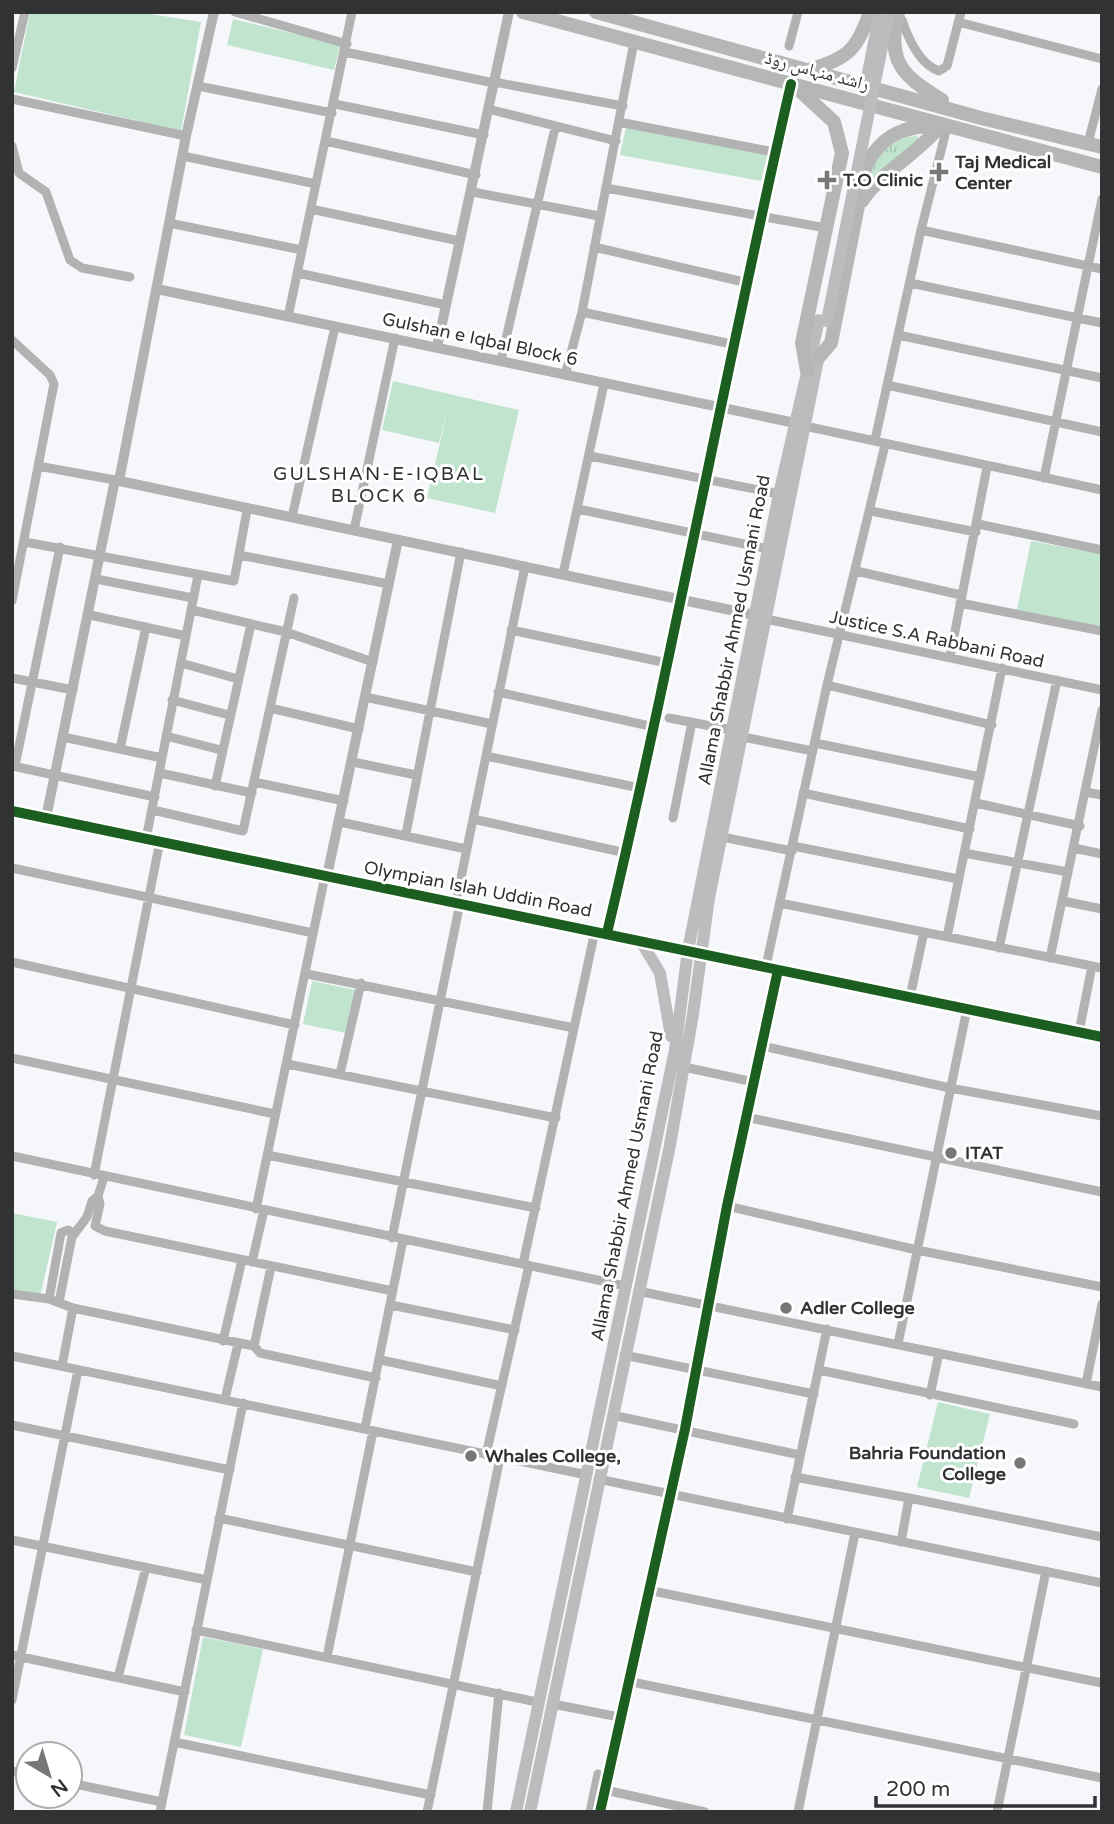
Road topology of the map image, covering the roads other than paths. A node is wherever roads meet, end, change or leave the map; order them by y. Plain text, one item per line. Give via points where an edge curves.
1 (25, 12) edge
2 (235, 12) edge
3 (352, 12) edge
4 (509, 12) edge
5 (523, 12) edge
6 (596, 12) edge
7 (799, 12) edge
8 (875, 12) edge
9 (895, 14) edge
10 (213, 17) edge
11 (960, 17) edge
12 (634, 42) junction
13 (789, 46) dead end
14 (346, 48) junction
15 (1102, 59) edge
16 (12, 68) edge
17 (809, 69) junction
18 (494, 82) junction
19 (791, 84) junction
20 (198, 86) junction
21 (1102, 89) edge
22 (12, 99) edge
23 (623, 106) junction
24 (333, 108) junction
25 (488, 109) junction
26 (960, 111) junction
27 (620, 122) junction
28 (944, 126) junction
29 (555, 128) junction
30 (484, 135) junction
31 (186, 136) junction
32 (326, 141) junction
33 (615, 141) junction
34 (1095, 145) edge
35 (12, 146) edge
36 (774, 152) junction
37 (183, 156) junction
38 (1078, 162) junction
39 (1102, 167) edge
40 (476, 175) junction
41 (316, 184) junction
42 (606, 188) junction
43 (473, 192) junction
44 (1102, 199) edge
45 (537, 202) junction
46 (310, 209) junction
47 (857, 209) junction
48 (599, 216) junction
49 (762, 218) junction
50 (169, 223) junction
51 (826, 228) junction
52 (921, 230) junction
53 (460, 241) junction
54 (594, 247) junction
55 (302, 250) junction
56 (1087, 266) junction
57 (1102, 269) edge
58 (298, 274) junction
59 (130, 277) dead end
60 (748, 283) junction
61 (910, 283) junction
62 (157, 289) junction
63 (446, 304) junction
64 (582, 312) junction
65 (288, 317) junction
66 (1076, 318) junction
67 (823, 320) junction
68 (1102, 323) edge
69 (335, 327) junction
70 (898, 335) junction
71 (395, 338) junction
72 (12, 340) edge
73 (736, 345) junction
74 (437, 347) junction
75 (819, 357) junction
76 (501, 360) junction
77 (1065, 370) junction
78 (807, 372) junction
79 (565, 376) junction
80 (1102, 378) edge
81 (604, 384) junction
82 (887, 385) junction
83 (721, 409) junction
84 (1055, 421) junction
85 (800, 424) junction
86 (1102, 432) edge
87 (876, 440) junction
88 (885, 445) junction
89 (590, 456) junction
90 (38, 466) junction
91 (987, 467) junction
92 (1044, 478) junction
93 (706, 479) junction
94 (117, 481) junction
95 (1102, 490) edge
96 (779, 494) junction
97 (578, 509) junction
98 (247, 510) junction
99 (871, 511) junction
100 (292, 517) junction
101 (977, 528) junction
102 (354, 530) junction
103 (695, 534) junction
104 (398, 540) junction
105 (25, 541) junction
106 (60, 547) junction
107 (768, 549) junction
108 (1102, 550) edge
109 (461, 552) junction
110 (239, 555) junction
111 (100, 556) junction
112 (525, 566) junction
113 (16, 567) edge
114 (856, 571) junction
115 (564, 574) junction
116 (198, 575) junction
117 (96, 579) junction
118 (389, 584) junction
119 (193, 598) junction
120 (294, 598) dead end
121 (961, 599) junction
122 (681, 600) junction
123 (12, 601) edge
124 (192, 610) junction
125 (90, 615) junction
126 (760, 617) junction
127 (251, 624) junction
128 (146, 627) junction
129 (511, 630) junction
130 (1102, 631) edge
131 (286, 632) junction
132 (840, 635) junction
133 (186, 636) junction
134 (950, 657) junction
135 (373, 662) junction
136 (181, 663) junction
137 (667, 663) junction
138 (1002, 668) junction
139 (12, 678) edge
140 (238, 679) junction
141 (1057, 680) junction
142 (33, 682) junction
143 (827, 685) junction
144 (74, 690) junction
145 (1102, 690) edge
146 (498, 692) junction
147 (365, 697) junction
148 (172, 700) junction
149 (270, 708) junction
150 (1102, 710) edge
151 (429, 711) junction
152 (229, 715) junction
153 (669, 718) dead end
154 (692, 722) junction
155 (492, 724) junction
156 (992, 725) junction
157 (654, 727) junction
158 (359, 729) junction
159 (732, 730) junction
160 (166, 736) junction
161 (63, 737) junction
162 (743, 737) junction
163 (814, 747) junction
164 (1098, 747) edge
165 (120, 749) junction
166 (221, 750) junction
167 (486, 756) junction
168 (162, 758) junction
169 (354, 762) junction
170 (14, 766) edge
171 (160, 773) junction
172 (55, 774) junction
173 (416, 775) junction
174 (981, 777) junction
175 (254, 782) junction
176 (215, 786) junction
177 (640, 788) junction
178 (1085, 792) junction
179 (252, 793) junction
180 (803, 793) junction
181 (1102, 795) edge
182 (155, 797) junction
183 (344, 801) junction
184 (976, 803) junction
185 (152, 810) junction
186 (12, 811) edge
187 (1029, 813) junction
188 (46, 818) junction
189 (673, 818) dead end
190 (473, 819) junction
191 (340, 822) junction
192 (1080, 826) junction
193 (971, 829) junction
194 (406, 834) junction
195 (722, 837) junction
196 (146, 839) junction
197 (160, 841) junction
198 (793, 848) junction
199 (1074, 848) junction
200 (466, 849) junction
201 (626, 852) junction
202 (964, 853) junction
203 (1102, 854) edge
204 (1018, 863) junction
205 (12, 868) edge
206 (1068, 872) junction
207 (326, 876) junction
208 (958, 879) junction
209 (149, 896) junction
210 (1063, 901) junction
211 (458, 903) junction
212 (780, 904) junction
213 (1102, 909) edge
214 (595, 931) junction
215 (924, 932) junction
216 (313, 933) junction
217 (607, 933) junction
218 (947, 937) junction
219 (640, 940) junction
220 (999, 948) junction
221 (688, 950) junction
222 (702, 952) junction
223 (1051, 958) junction
224 (12, 962) edge
225 (766, 966) junction
226 (1097, 967) edge
227 (778, 970) junction
228 (307, 974) junction
229 (361, 983) junction
230 (131, 987) junction
231 (910, 997) junction
232 (441, 999) junction
233 (967, 1009) junction
234 (295, 1025) junction
235 (574, 1028) junction
236 (1079, 1032) junction
237 (1102, 1037) edge
238 (762, 1045) junction
239 (675, 1050) junction
240 (12, 1058) edge
241 (287, 1065) junction
242 (684, 1067) junction
243 (340, 1074) junction
244 (111, 1079) junction
245 (754, 1082) junction
246 (950, 1088) junction
247 (421, 1091) junction
248 (275, 1114) junction
249 (1102, 1116) edge
250 (746, 1117) junction
251 (556, 1118) junction
252 (267, 1155) junction
253 (12, 1156) edge
254 (936, 1157) junction
255 (99, 1176) junction
256 (404, 1181) junction
257 (1102, 1192) edge
258 (98, 1196) junction
259 (727, 1206) junction
260 (536, 1208) junction
261 (260, 1210) junction
262 (392, 1238) junction
263 (403, 1240) junction
264 (917, 1250) junction
265 (247, 1261) junction
266 (526, 1265) junction
267 (271, 1267) junction
268 (1102, 1287) edge
269 (632, 1289) junction
270 (393, 1291) junction
271 (12, 1294) edge
272 (54, 1301) junction
273 (1102, 1304) edge
274 (708, 1305) junction
275 (391, 1306) junction
276 (73, 1308) junction
277 (827, 1329) junction
278 (515, 1330) junction
279 (223, 1340) junction
280 (238, 1344) junction
281 (898, 1344) junction
282 (254, 1346) junction
283 (939, 1353) junction
284 (624, 1355) junction
285 (12, 1356) edge
286 (381, 1360) junction
287 (62, 1366) junction
288 (78, 1370) junction
289 (819, 1370) junction
290 (696, 1371) junction
291 (376, 1377) junction
292 (1086, 1384) junction
293 (502, 1386) junction
294 (1102, 1387) edge
295 (814, 1394) junction
296 (930, 1395) junction
297 (225, 1399) junction
298 (243, 1403) junction
299 (612, 1415) junction
300 (1074, 1424) dead end
301 (12, 1426) edge
302 (685, 1429) junction
303 (369, 1430) junction
304 (65, 1437) junction
305 (486, 1455) junction
306 (800, 1455) junction
307 (500, 1458) junction
308 (230, 1470) junction
309 (592, 1477) junction
310 (795, 1477) junction
311 (669, 1494) junction
312 (909, 1498) junction
313 (219, 1518) junction
314 (787, 1519) junction
315 (855, 1533) junction
316 (1102, 1537) edge
317 (12, 1540) edge
318 (901, 1542) junction
319 (42, 1546) junction
320 (350, 1547) junction
321 (146, 1567) junction
322 (1046, 1571) junction
323 (477, 1572) junction
324 (207, 1580) junction
325 (1102, 1583) edge
326 (648, 1590) junction
327 (836, 1627) junction
328 (196, 1630) junction
329 (17, 1656) edge
330 (327, 1657) junction
331 (1028, 1668) junction
332 (118, 1678) junction
333 (628, 1681) junction
334 (453, 1683) junction
335 (1102, 1683) edge
336 (185, 1692) junction
337 (499, 1693) junction
338 (12, 1700) edge
339 (537, 1702) junction
340 (553, 1704) junction
341 (619, 1717) junction
342 (817, 1717) junction
343 (174, 1742) junction
344 (1009, 1760) junction
345 (598, 1774) dead end
346 (1102, 1778) edge
347 (84, 1787) edge
348 (605, 1790) junction
349 (431, 1795) junction
350 (161, 1807) edge
351 (427, 1812) edge
352 (487, 1812) edge
353 (516, 1812) edge
354 (530, 1812) edge
355 (590, 1812) edge
356 (600, 1812) edge
357 (705, 1812) edge
358 (798, 1812) edge
359 (997, 1812) edge

1 - 16 street
2 - 14 street
3 - 14 street
4 - 18 street
5 - 12 main road, راشد منہاس روڈ
6 - 17 main road, راشد منہاس روڈ
7 - 13 street
8 - 9 street
8 - 17 main road via 860,41 846,55
8 - 67 main road, bridge
9 - 11 street via 922,59 939,71 947,66
9 - 26 main road via 892,41 904,73
9 - 67 main road, bridge
10 - 20 street
11 - 15 street
12 - 19 main road, راشد منہاس روڈ
12 - 23 street
14 - 18 street
14 - 24 street
17 - 26 main road, راشد منہاس روڈ
18 - 23 street
18 - 25 street
19 - 28 main road, راشد منہاس روڈ
19 - 36 street
19 - 51 main road via 828,113 842,142
20 - 24 street
20 - 31 street
21 - 34 street
22 - 31 street
23 - 27 street
24 - 30 street
24 - 32 street
25 - 29 street
25 - 30 street
26 - 34 main road, راشد منہاس روڈ
27 - 33 street
27 - 36 street
28 - 38 main road, راشد منہاس روڈ
28 - 47 main road via 871,187
28 - 47 main road via 905,128 876,147 866,165
28 - 52 street
29 - 33 street
29 - 45 street
30 - 40 street
31 - 37 street
32 - 40 street
32 - 41 street
33 - 42 street
34 - 38 main road via 1098,159
35 - 59 street via 19,173 46,192 70,260 82,268
36 - 49 street
37 - 41 street
37 - 50 street
38 - 39 main road, راشد منہاس روڈ
40 - 43 street
41 - 46 street
42 - 48 street
42 - 49 street
43 - 45 street
43 - 53 street
44 - 56 street
45 - 48 street
45 - 76 street
46 - 53 street
46 - 55 street
47 - 75 main road via 831,343
48 - 54 street
49 - 51 street
49 - 60 street
50 - 55 street
50 - 62 street
51 - 78 main road via 802,343
52 - 56 street
52 - 61 street
53 - 63 street
54 - 60 street
54 - 64 street
55 - 58 street
56 - 57 street
56 - 66 street
58 - 63 street
58 - 65 street
60 - 73 street
61 - 66 street
61 - 70 street
62 - 65 street, Gulshan e Iqbal Block 6
62 - 94 street
63 - 74 street
64 - 73 street
64 - 79 street
65 - 69 street, Gulshan e Iqbal Block 6
66 - 68 street
66 - 77 street
67 - 75 main road, Allama Shabbir Ahmed Usmani Road
67 - 78 main road, Allama Shabbir Ahmed Usmani Road
69 - 71 street, Gulshan e Iqbal Block 6
69 - 100 street
70 - 77 street
70 - 82 street
71 - 74 street, Gulshan e Iqbal Block 6
71 - 102 street
72 - 90 street via 54,384
73 - 83 street
74 - 76 street, Gulshan e Iqbal Block 6
75 - 85 main road, Allama Shabbir Ahmed Usmani Road
76 - 79 street, Gulshan e Iqbal Block 6
77 - 80 street
77 - 84 street
78 - 85 main road, Allama Shabbir Ahmed Usmani Road
79 - 81 street, Gulshan e Iqbal Block 6
81 - 83 street, Gulshan e Iqbal Block 6
81 - 89 street
82 - 84 street
82 - 87 street
83 - 85 street, Gulshan e Iqbal Block 6
83 - 93 street
84 - 86 street
84 - 92 street
85 - 87 street
85 - 96 main road, Allama Shabbir Ahmed Usmani Road
85 - 126 main road, Allama Shabbir Ahmed Usmani Road
87 - 88 street
88 - 91 street
88 - 99 street
89 - 93 street
89 - 97 street
90 - 94 street
90 - 105 street
91 - 92 street
91 - 101 street
92 - 95 street
93 - 96 street
93 - 103 street
94 - 98 street
94 - 111 street
96 - 107 main road, Allama Shabbir Ahmed Usmani Road
97 - 103 street
97 - 115 street
98 - 100 street
98 - 110 street
99 - 101 street
99 - 114 street
100 - 102 street
101 - 108 street
101 - 121 street
102 - 104 street
103 - 107 street
103 - 122 street
104 - 109 street
104 - 118 street
105 - 106 street
105 - 113 street
106 - 111 street
106 - 142 street
107 - 126 main road, Allama Shabbir Ahmed Usmani Road
109 - 112 street
109 - 151 street
110 - 116 street via 234,581
110 - 118 street
111 - 116 street
111 - 117 street
112 - 115 street
112 - 129 street
113 - 123 street
114 - 121 street
114 - 132 street
115 - 122 street
116 - 119 street
117 - 119 street
117 - 125 street
118 - 135 street
119 - 124 street
120 - 131 street
121 - 130 street
121 - 134 street
122 - 126 street
122 - 137 street
124 - 127 street
124 - 133 street
125 - 128 street
125 - 144 street
126 - 132 street, Justice S.A Rabbani Road
126 - 159 main road, Allama Shabbir Ahmed Usmani Road
126 - 162 main road, Allama Shabbir Ahmed Usmani Road
127 - 131 street
127 - 140 street
128 - 133 street
128 - 165 street
129 - 137 street
129 - 146 street
131 - 135 street
131 - 149 street
132 - 134 street, Justice S.A Rabbani Road
132 - 143 street
133 - 136 street
134 - 138 street, Justice S.A Rabbani Road
135 - 147 street
136 - 140 street
136 - 148 street
137 - 157 street
138 - 141 street, Justice S.A Rabbani Road
138 - 156 street
139 - 142 street
140 - 152 street
141 - 145 street, Justice S.A Rabbani Road
141 - 187 street
142 - 144 street
142 - 170 street
143 - 156 street
143 - 163 street
144 - 161 street
146 - 155 street
146 - 157 street
147 - 151 street
147 - 158 street
148 - 152 street
148 - 160 street
149 - 158 street
149 - 175 street
150 - 164 street
151 - 155 street
151 - 173 street
152 - 166 street
153 - 154 street
154 - 159 street
154 - 189 street
155 - 167 street
156 - 174 street
157 - 177 street
158 - 169 street
159 - 221 main road, Allama Shabbir Ahmed Usmani Road
160 - 166 street
160 - 168 street
161 - 165 street
161 - 172 street
162 - 163 street
162 - 195 main road, Allama Shabbir Ahmed Usmani Road
163 - 174 street
163 - 180 street
164 - 178 street
165 - 168 street
166 - 176 street
167 - 177 street
167 - 190 street
168 - 171 street
169 - 173 street
169 - 183 street
170 - 172 street
171 - 176 street
171 - 182 street
172 - 182 street
172 - 188 street
173 - 194 street
174 - 184 street
175 - 179 street
175 - 183 street
176 - 179 street
177 - 201 street
178 - 181 street
178 - 192 street
179 - 185 street via 243,831
180 - 193 street
180 - 198 street
182 - 185 street
183 - 191 street
184 - 187 street
184 - 193 street
185 - 196 street
186 - 188 street, Olympian Islah Uddin Road
187 - 192 street
187 - 204 street
188 - 196 street, Olympian Islah Uddin Road
190 - 200 street
190 - 201 street
191 - 194 street
191 - 207 street
192 - 199 street
193 - 202 street
194 - 200 street
195 - 198 street
195 - 222 main road, Allama Shabbir Ahmed Usmani Road
196 - 197 street, Olympian Islah Uddin Road
197 - 207 street, Olympian Islah Uddin Road
197 - 209 street
198 - 208 street
198 - 212 street
199 - 203 street
199 - 206 street
200 - 211 street
201 - 217 street
202 - 204 street
202 - 208 street
204 - 206 street
204 - 220 street
205 - 209 street
206 - 210 street
207 - 211 street, Olympian Islah Uddin Road
207 - 216 street
208 - 218 street
209 - 216 street
209 - 230 street
210 - 213 street
210 - 223 street
211 - 214 street, Olympian Islah Uddin Road
211 - 232 street
212 - 215 street
212 - 225 street
214 - 217 street, Olympian Islah Uddin Road
214 - 235 street
215 - 218 street
215 - 231 street
216 - 228 street
217 - 219 street, Olympian Islah Uddin Road
218 - 220 street
219 - 221 street, Olympian Islah Uddin Road
219 - 239 main road via 660,972
220 - 223 street
221 - 222 street, Olympian Islah Uddin Road
221 - 239 main road, Allama Shabbir Ahmed Usmani Road
222 - 225 street, Olympian Islah Uddin Road
222 - 242 main road, Allama Shabbir Ahmed Usmani Road
223 - 226 street
224 - 230 street
225 - 227 street, Olympian Islah Uddin Road
226 - 236 street
227 - 231 street, Olympian Islah Uddin Road
227 - 238 street
228 - 229 street
228 - 234 street
229 - 232 street
229 - 243 street
230 - 234 street
230 - 244 street
231 - 233 street, Olympian Islah Uddin Road
232 - 235 street
232 - 247 street
233 - 236 street, Olympian Islah Uddin Road
233 - 246 street
234 - 241 street
235 - 251 street
236 - 237 street, Olympian Islah Uddin Road
238 - 245 street
238 - 246 street
239 - 269 main road, Allama Shabbir Ahmed Usmani Road
240 - 244 street
241 - 243 street
241 - 248 street
242 - 245 street
242 - 269 main road, Allama Shabbir Ahmed Usmani Road
243 - 247 street
244 - 248 street
244 - 255 street
245 - 250 street
246 - 249 street
246 - 254 street
247 - 251 street
247 - 256 street
248 - 252 street
250 - 254 street
250 - 259 street
251 - 260 street
252 - 256 street
252 - 261 street
253 - 255 street
254 - 257 street
254 - 264 street
255 - 258 street
255 - 261 street
256 - 260 street
256 - 262 street
258 - 265 street via 97,1229
258 - 272 street via 74,1233 61,1233
259 - 264 street
259 - 274 street
260 - 266 street
261 - 262 street
261 - 265 street
262 - 263 street
263 - 266 street
263 - 270 street
264 - 268 street
264 - 281 street
265 - 267 street
265 - 279 street
266 - 269 street
266 - 278 street
267 - 270 street
267 - 282 street
269 - 274 street
269 - 284 main road, Allama Shabbir Ahmed Usmani Road
269 - 309 main road, Allama Shabbir Ahmed Usmani Road
270 - 275 street
271 - 272 street
272 - 276 street
273 - 292 street
274 - 277 street
274 - 290 street
275 - 278 street
275 - 286 street
276 - 279 street
276 - 287 street
277 - 281 street
277 - 289 street
278 - 293 street
279 - 280 street
280 - 282 street
280 - 297 street
281 - 283 street
282 - 291 street via 260,1353
283 - 292 street
283 - 296 street
284 - 290 street
284 - 299 main road, Allama Shabbir Ahmed Usmani Road
285 - 287 street
286 - 291 street
286 - 293 street
287 - 288 street
288 - 297 street
288 - 304 street
289 - 295 street
289 - 296 street
290 - 295 street
290 - 302 street
291 - 303 street
292 - 294 street
293 - 305 street
295 - 306 street
296 - 300 street
297 - 298 street
298 - 303 street
298 - 308 street
299 - 302 street
299 - 309 main road, Allama Shabbir Ahmed Usmani Road
301 - 304 street
302 - 306 street
302 - 311 street
303 - 305 street
303 - 320 street
304 - 308 street
304 - 319 street
305 - 307 street
306 - 310 street
307 - 309 street
307 - 323 street
308 - 313 street
309 - 311 street
309 - 339 main road, Allama Shabbir Ahmed Usmani Road
309 - 340 main road, Allama Shabbir Ahmed Usmani Road
310 - 312 street
310 - 314 street
311 - 314 street
311 - 326 street
312 - 316 street
312 - 318 street
313 - 320 street
313 - 324 street
314 - 315 street
315 - 318 street
315 - 327 street
317 - 319 street
318 - 322 street
319 - 321 street
319 - 329 street
320 - 323 street
320 - 330 street
321 - 324 street
321 - 332 street
322 - 325 street
322 - 331 street
323 - 334 street
324 - 328 street
326 - 327 street
326 - 333 street
327 - 331 street
327 - 342 street
328 - 330 street
328 - 336 street
329 - 332 street
329 - 338 street
330 - 334 street
331 - 335 street
331 - 344 street
332 - 336 street
333 - 341 street
333 - 342 street
334 - 337 street
334 - 349 street
336 - 343 street
337 - 339 street
337 - 352 street
339 - 353 main road, Allama Shabbir Ahmed Usmani Road
340 - 341 street
340 - 354 main road, Allama Shabbir Ahmed Usmani Road
341 - 348 street
342 - 344 street
342 - 358 street
343 - 349 street
343 - 350 street
344 - 346 street
344 - 359 street
345 - 355 street
347 - 350 street
348 - 356 street
348 - 357 street
349 - 351 street

